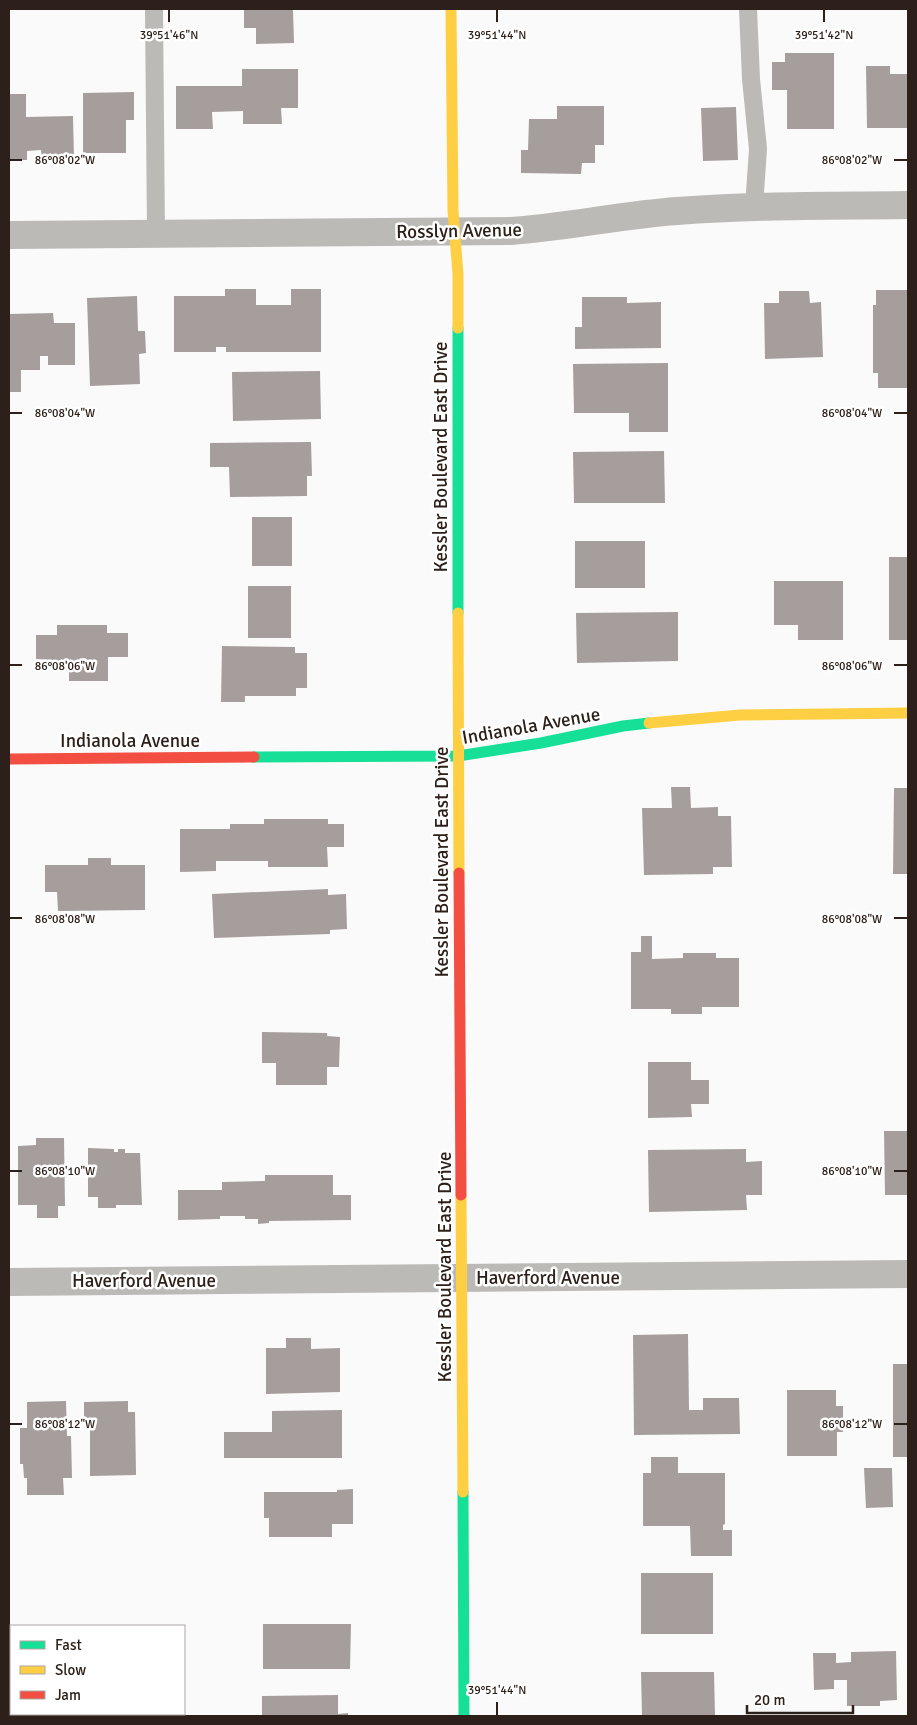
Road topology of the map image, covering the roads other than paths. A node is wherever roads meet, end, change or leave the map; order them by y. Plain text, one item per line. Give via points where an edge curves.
1 (154, 9) edge
2 (451, 9) edge
3 (748, 9) edge
4 (908, 205) edge
5 (754, 207) junction
6 (455, 231) junction
7 (156, 234) junction
8 (9, 235) edge
9 (908, 713) edge
10 (458, 756) junction
11 (9, 759) edge
12 (908, 1274) edge
13 (461, 1278) junction
14 (9, 1282) edge
15 (464, 1716) edge

1 - 7 lane
2 - 6 main road, Kessler Boulevard East Drive
3 - 5 lane via 758,149
4 - 5 street, Rosslyn Avenue
5 - 6 street, Rosslyn Avenue via 657,213 535,229
6 - 7 street, Rosslyn Avenue
6 - 10 main road, Kessler Boulevard East Drive via 458,274
7 - 8 street, Rosslyn Avenue
9 - 10 main road, Indianola Avenue via 740,715 674,720
10 - 11 main road, Indianola Avenue
10 - 13 main road, Kessler Boulevard East Drive
12 - 13 street, Haverford Avenue
13 - 14 street, Haverford Avenue
13 - 15 main road, Kessler Boulevard East Drive

